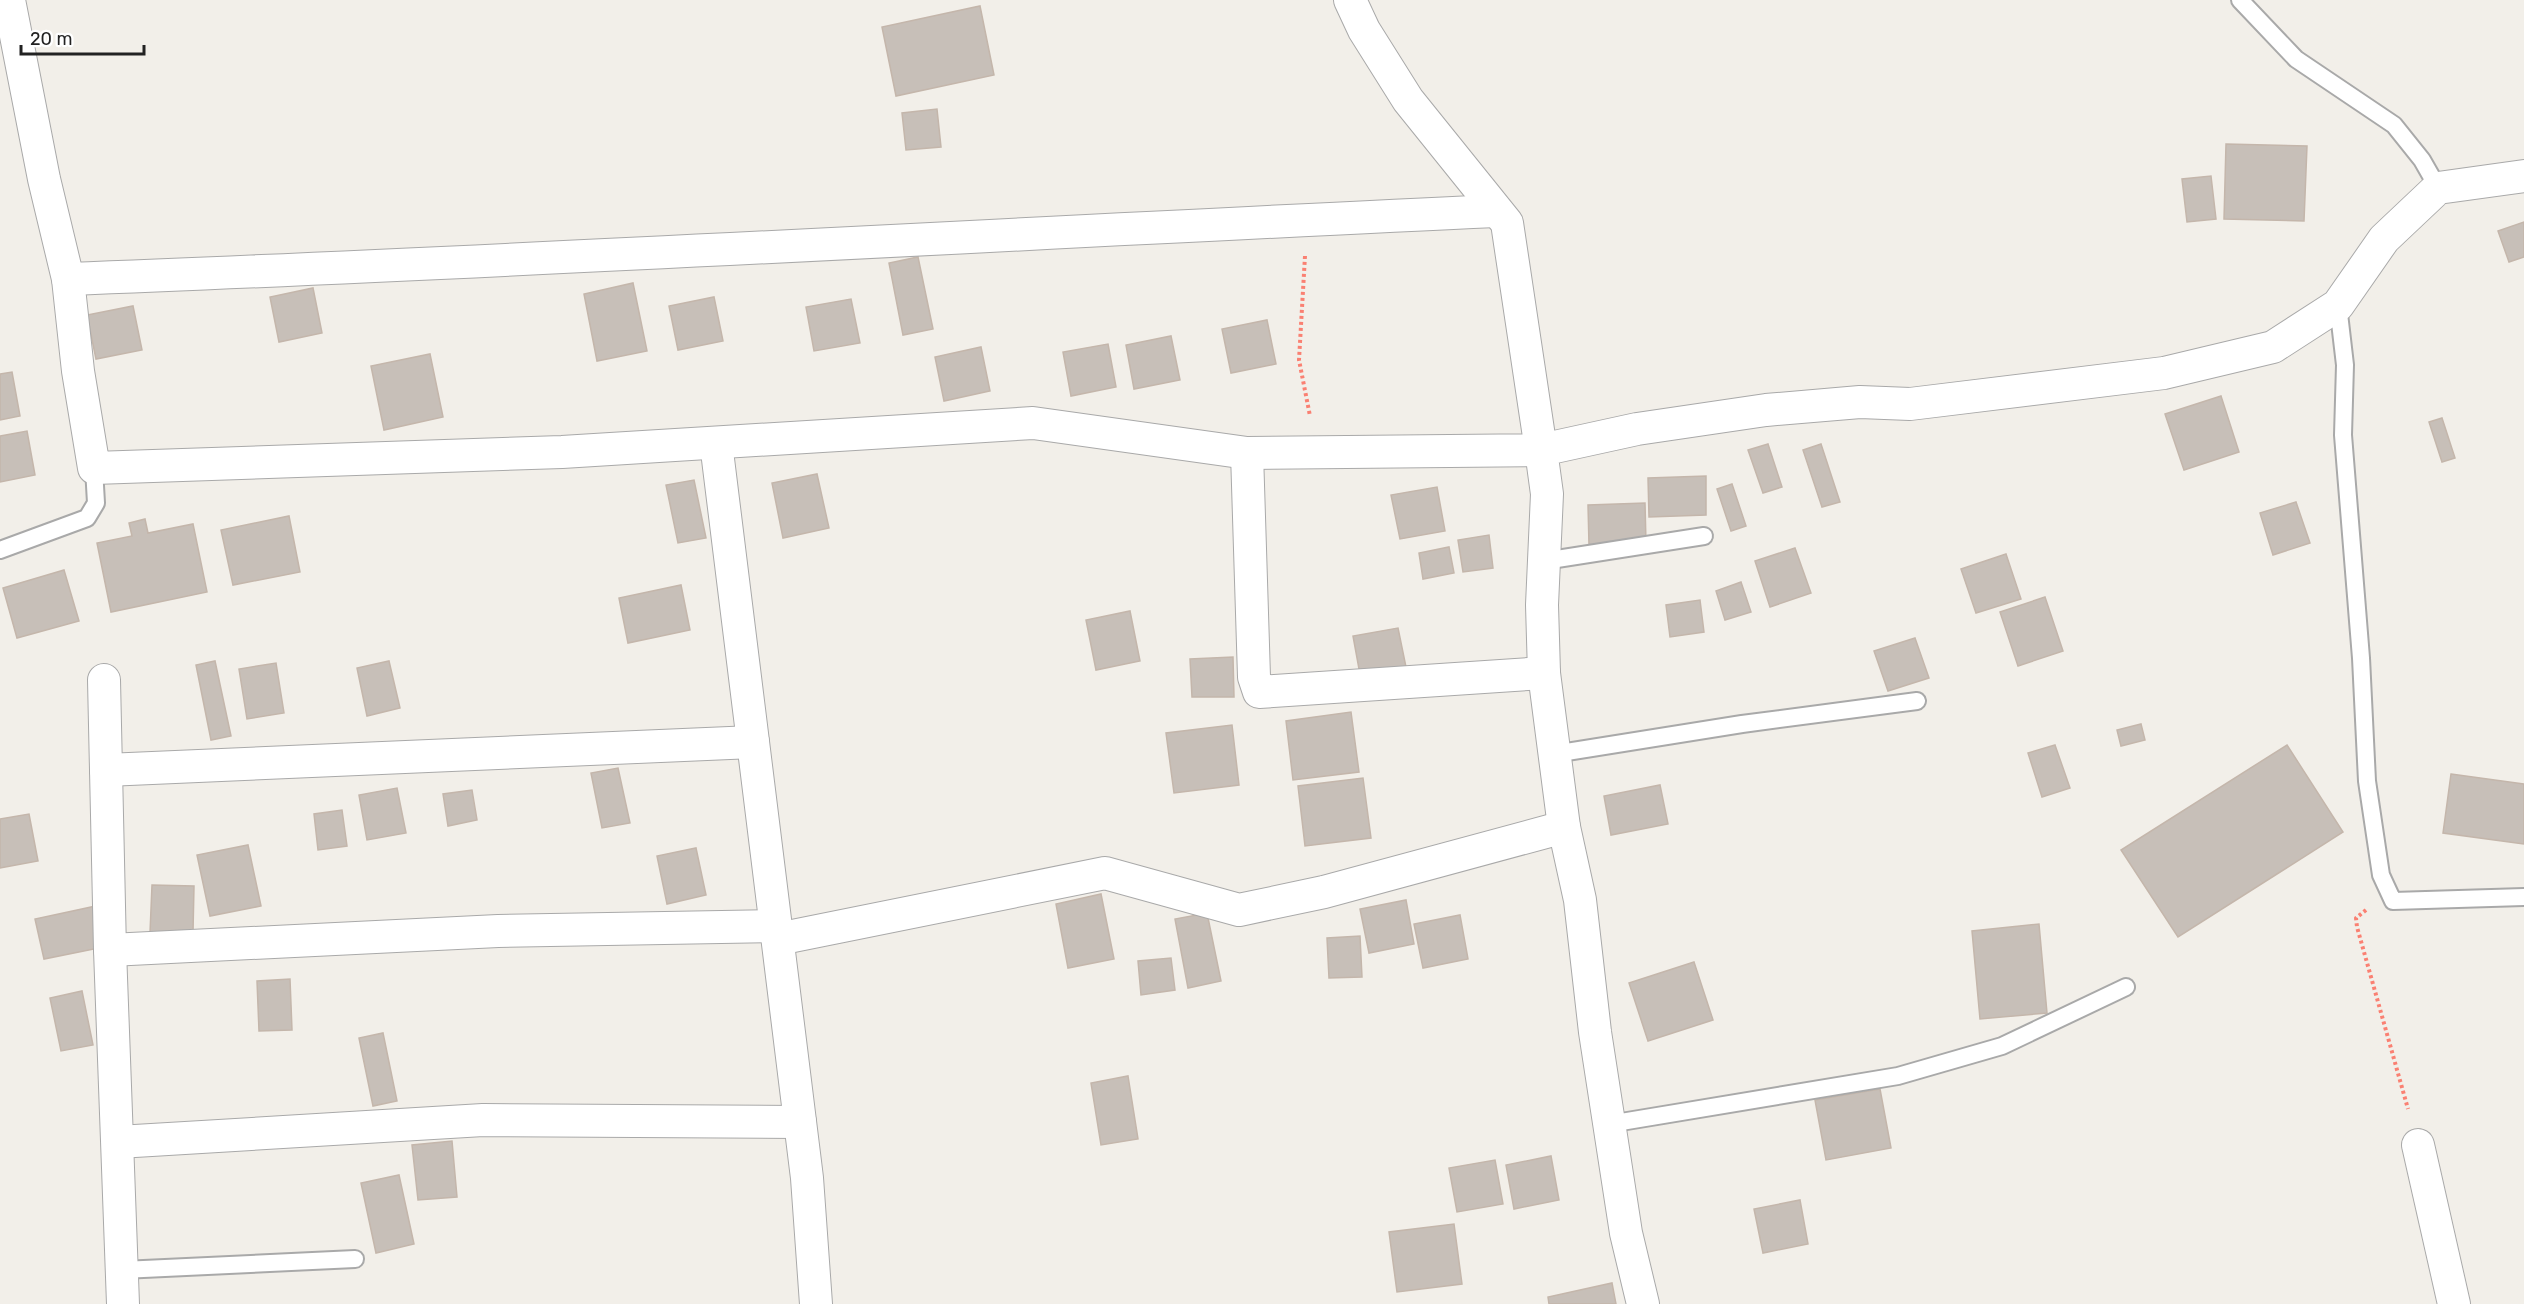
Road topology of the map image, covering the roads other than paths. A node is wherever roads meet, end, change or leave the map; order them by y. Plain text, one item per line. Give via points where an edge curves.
1 (9, 0) edge
2 (1350, 0) edge
3 (2240, 0) edge
4 (2524, 176) edge
5 (2438, 188) junction
6 (1496, 211) junction
7 (68, 279) junction
8 (2338, 305) junction
9 (716, 442) junction
10 (1541, 450) junction
11 (1247, 453) junction
12 (94, 468) junction
13 (1704, 536) dead end
14 (0, 550) edge
15 (1544, 561) junction
16 (1544, 673) junction
17 (104, 680) dead end
18 (1917, 702) dead end
19 (753, 742) junction
20 (1554, 754) junction
21 (106, 770) junction
22 (1564, 826) junction
23 (2524, 897) edge
24 (777, 932) junction
25 (110, 950) junction
26 (2126, 987) dead end
27 (800, 1122) junction
28 (1609, 1124) junction
29 (118, 1142) junction
30 (2418, 1145) road end
31 (355, 1259) dead end
32 (122, 1270) junction
33 (123, 1304) edge
34 (816, 1304) edge
35 (1643, 1304) edge
36 (2454, 1304) edge

1 - 7 street
2 - 6 street via 1408,100
3 - 5 lane via 2296,58 2394,125
4 - 5 street
5 - 8 street via 2384,239
6 - 7 street via 991,234 492,263
6 - 10 street via 1507,223
7 - 12 street
8 - 10 street via 2273,347 2164,373 1910,404 1860,402 1766,410 1637,429
8 - 23 lane via 2345,364 2343,435 2367,781 2379,863 2393,901
9 - 11 street via 1033,423
9 - 12 street via 562,452
9 - 19 street
10 - 11 street
10 - 15 street via 1547,494
11 - 16 street via 1254,677 1259,692
12 - 14 lane via 96,503 87,518
13 - 15 lane
15 - 16 street
16 - 20 street
17 - 21 street
18 - 20 lane via 1742,724
19 - 21 street
19 - 24 street
20 - 22 street
21 - 25 street
22 - 24 street via 1324,892 1239,910 1105,873
22 - 28 street via 1580,900
24 - 25 street via 498,931
24 - 27 street
25 - 29 street
26 - 28 lane via 2002,1046 1898,1076
27 - 29 street via 483,1120
27 - 34 street
28 - 35 street via 1626,1233
29 - 32 street
30 - 36 street
31 - 32 lane
32 - 33 street

